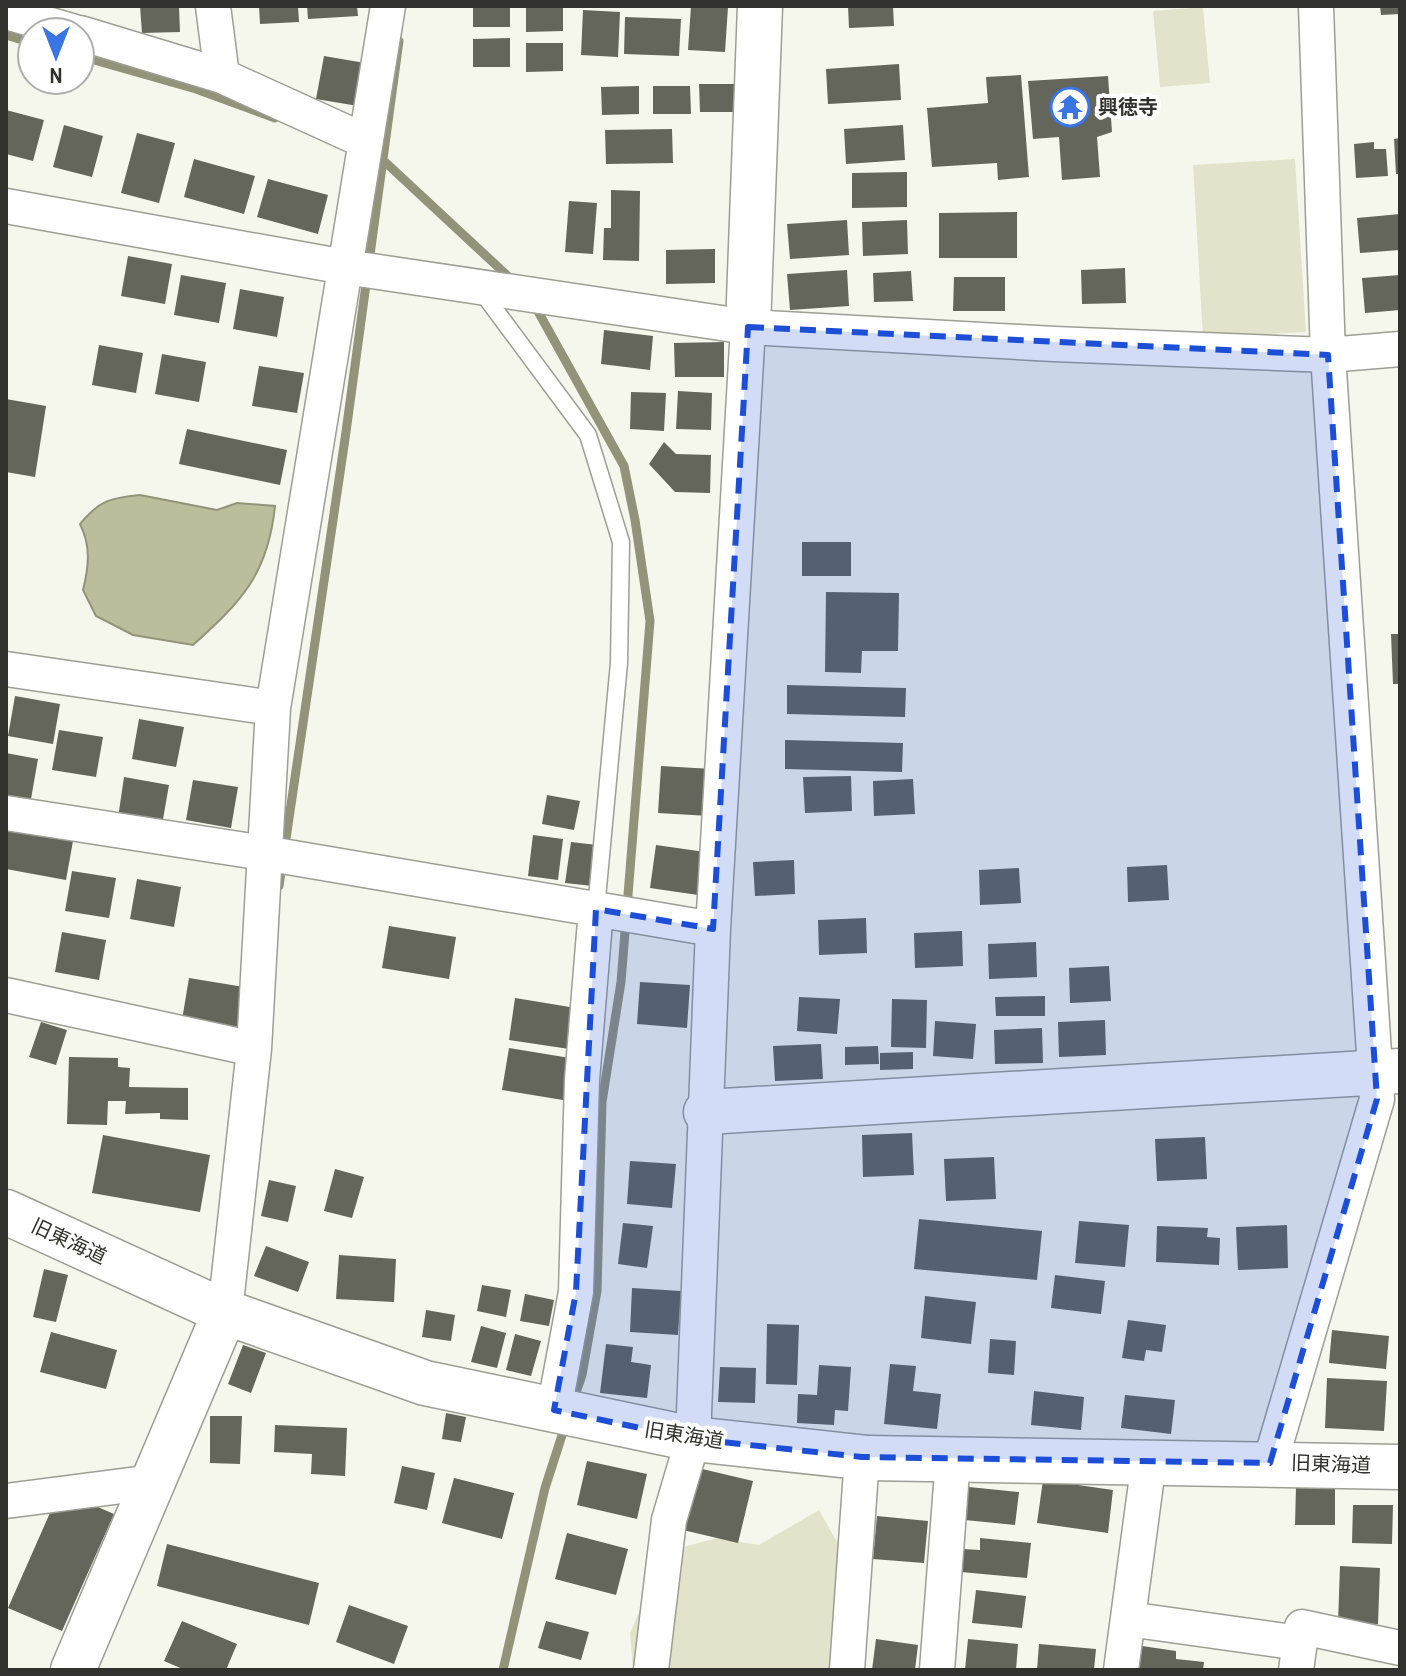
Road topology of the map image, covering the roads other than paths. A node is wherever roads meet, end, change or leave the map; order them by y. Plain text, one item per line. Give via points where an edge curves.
1 (213, 6) edge
2 (388, 6) edge
3 (760, 6) edge
4 (1316, 6) edge
5 (96, 38) edge
6 (222, 76) junction
7 (365, 141) junction
8 (6, 206) edge
9 (345, 267) junction
10 (478, 287) junction
11 (748, 327) junction
12 (1400, 349) edge
13 (1328, 355) junction
14 (6, 669) edge
15 (273, 708) junction
16 (6, 813) edge
17 (264, 853) junction
18 (596, 909) junction
19 (713, 929) junction
20 (6, 995) edge
21 (254, 1049) junction
22 (1388, 1072) edge
23 (706, 1112) junction
24 (6, 1212) edge
25 (225, 1312) junction
26 (567, 1413) junction
27 (693, 1439) junction
28 (862, 1457) junction
29 (953, 1459) junction
30 (1149, 1461) junction
31 (1270, 1463) junction
32 (1400, 1467) edge
33 (153, 1482) junction
34 (6, 1501) edge
35 (1128, 1619) junction
36 (1400, 1648) edge
37 (1298, 1656) edge
38 (73, 1670) edge
39 (651, 1670) edge
40 (847, 1670) edge
41 (937, 1670) edge
42 (1121, 1670) edge

1 - 6 street
2 - 7 street
3 - 11 street
4 - 13 street
5 - 6 street
6 - 7 street
7 - 9 street
8 - 9 street
9 - 10 street
9 - 15 street
10 - 11 street
10 - 18 lane via 588,435 621,542 619,663
11 - 13 street
11 - 19 street
12 - 13 street
13 - 22 street
14 - 15 street
15 - 17 street
16 - 17 street
17 - 18 street
17 - 21 street
18 - 19 street
18 - 26 street via 582,1080
19 - 23 street
20 - 21 street
21 - 25 street
22 - 23 street
22 - 31 street
23 - 27 street
24 - 25 street, 旧東海道
25 - 26 street, 旧東海道 via 425,1383
25 - 33 street
26 - 27 street, 旧東海道
27 - 28 street, 旧東海道
27 - 39 street via 669,1520
28 - 29 street, 旧東海道
28 - 40 street
29 - 30 street, 旧東海道
29 - 41 street
30 - 31 street, 旧東海道
30 - 35 street
31 - 32 street, 旧東海道
33 - 34 street
33 - 38 street
35 - 37 street
35 - 42 street
36 - 37 street via 1302,1627

